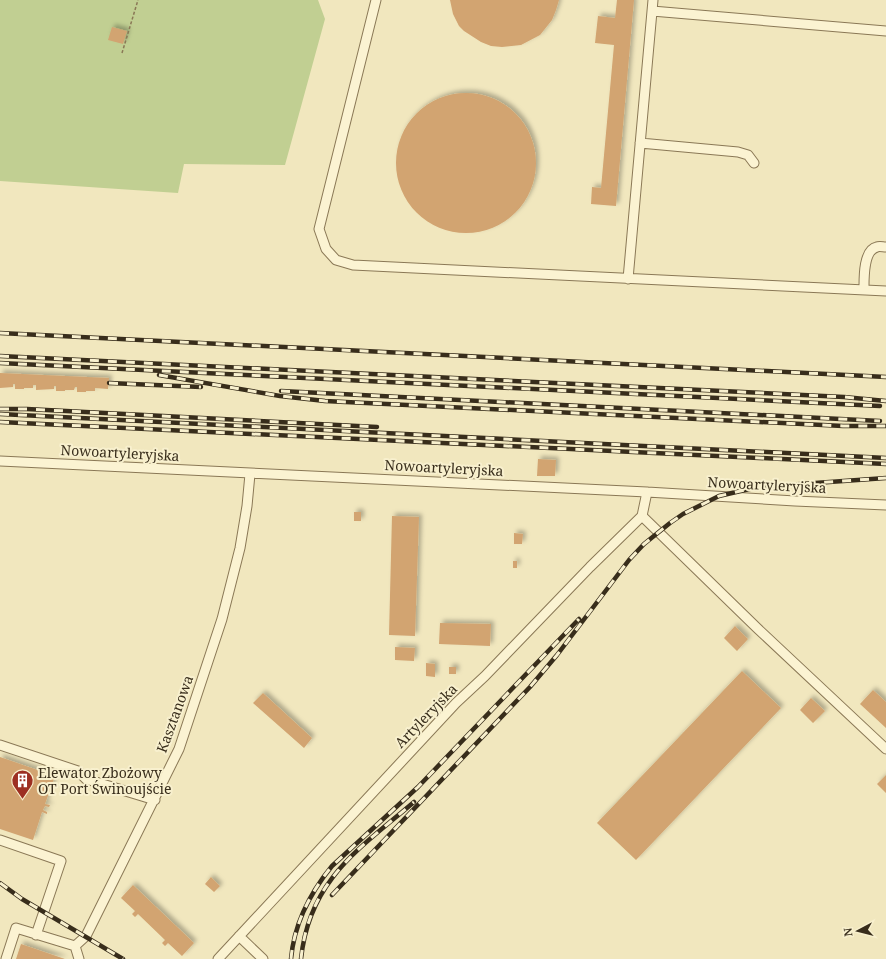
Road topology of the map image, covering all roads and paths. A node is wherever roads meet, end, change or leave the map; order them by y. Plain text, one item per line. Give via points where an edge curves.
1 (138, 0) edge
2 (376, 0) edge
3 (653, 0) edge
4 (652, 12) junction
5 (886, 31) edge
6 (122, 53) dead end
7 (640, 143) junction
8 (754, 163) dead end
9 (886, 247) edge
10 (628, 279) junction
11 (864, 290) junction
12 (886, 291) edge
13 (0, 461) edge
14 (250, 474) junction
15 (648, 492) junction
16 (886, 505) edge
17 (642, 516) junction
18 (0, 745) edge
19 (886, 749) edge
20 (155, 800) junction
21 (0, 840) edge
22 (36, 935) junction
23 (239, 936) junction
24 (75, 946) junction
25 (0, 958) edge
26 (218, 958) edge
27 (5, 959) edge
28 (79, 959) edge
29 (263, 959) edge

1 - 6 path
2 - 10 lane via 319,229 326,249 336,260 353,265
3 - 4 lane
4 - 5 lane
4 - 7 lane
7 - 8 lane via 738,152 748,155
7 - 10 lane
9 - 11 lane via 877,246 868,253
10 - 11 lane
11 - 12 lane
13 - 14 lane, Nowoartyleryjska
14 - 15 lane, Nowoartyleryjska
14 - 20 lane, Kasztanowa via 240,548 222,619 179,749
15 - 16 lane, Nowoartyleryjska
15 - 17 lane
17 - 19 lane
17 - 23 lane, Artyleryjska via 456,703
18 - 20 lane via 78,771 86,779
20 - 24 lane, Kasztanowa via 86,936
21 - 22 lane via 61,861
22 - 24 lane
22 - 27 lane via 16,928
23 - 26 lane, Artyleryjska
23 - 29 lane
24 - 28 lane
25 - 27 lane

